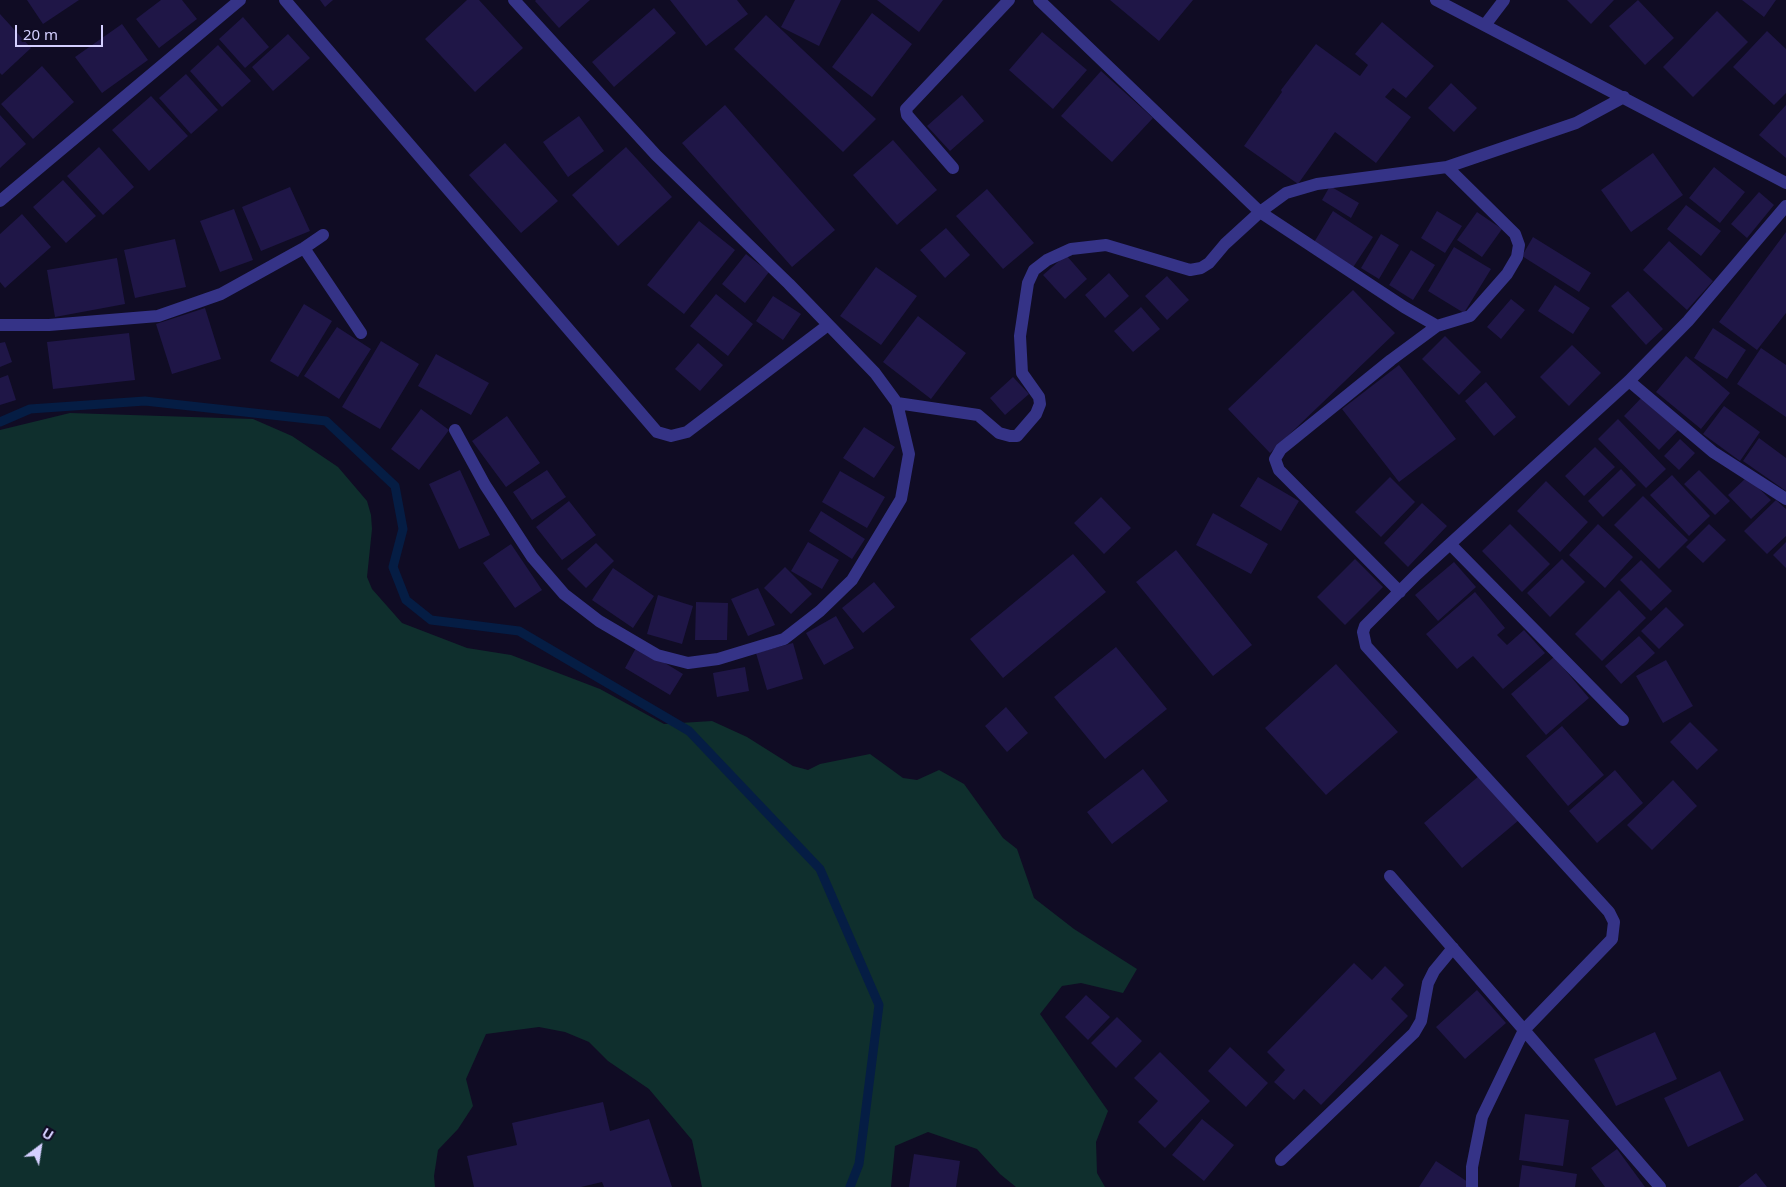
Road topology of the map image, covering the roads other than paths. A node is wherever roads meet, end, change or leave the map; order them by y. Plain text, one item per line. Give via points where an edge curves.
1 (240, 0) edge
2 (285, 0) edge
3 (514, 0) edge
4 (1009, 0) edge
5 (1039, 0) edge
6 (1436, 0) edge
7 (1504, 0) edge
8 (1484, 25) junction
9 (1624, 97) junction
10 (1447, 167) junction
11 (953, 168) dead end
12 (1785, 182) edge
13 (0, 201) edge
14 (1786, 206) edge
15 (1260, 212) junction
16 (323, 235) dead end
17 (304, 248) junction
18 (0, 325) edge
19 (828, 325) junction
20 (1436, 326) junction
21 (361, 333) dead end
22 (1629, 381) junction
23 (896, 403) junction
24 (454, 430) dead end
25 (1786, 499) edge
26 (1450, 544) junction
27 (1400, 592) junction
28 (1623, 720) dead end
29 (1390, 876) dead end
30 (1453, 948) junction
31 (1524, 1030) junction
32 (1281, 1160) dead end
33 (1472, 1187) edge
34 (1660, 1187) edge

1 - 13 street
2 - 19 street via 657,432 671,436 687,432
3 - 19 street via 656,155
4 - 11 street via 906,109 907,115
5 - 15 street
6 - 8 street
7 - 8 street
8 - 9 street
9 - 10 street via 1576,123
9 - 12 street
10 - 15 street via 1317,184 1286,193
10 - 20 street via 1515,234 1520,245 1507,274 1470,316
14 - 22 street via 1688,321
15 - 20 street
15 - 23 street via 1201,268 1190,270 1106,245 1070,249 1034,270 1028,283 1020,336 1022,373 1039,397 1040,404 1036,414 1017,436 999,432 978,415
16 - 17 street
17 - 18 street via 221,294 158,316 49,325
17 - 21 street
19 - 23 street via 875,373
20 - 27 street via 1280,449 1275,459 1279,470
22 - 25 street via 1714,452
22 - 26 street
23 - 24 street via 909,454 900,498 852,580 784,639 718,659 688,663 657,655 600,621 564,594 532,557
26 - 27 street
26 - 28 street
27 - 31 street via 1365,626 1363,638 1366,646 1614,922 1612,939
29 - 30 street
30 - 31 street
30 - 32 street via 1428,983 1421,1021 1414,1033
31 - 33 street via 1482,1117 1472,1167
31 - 34 street

